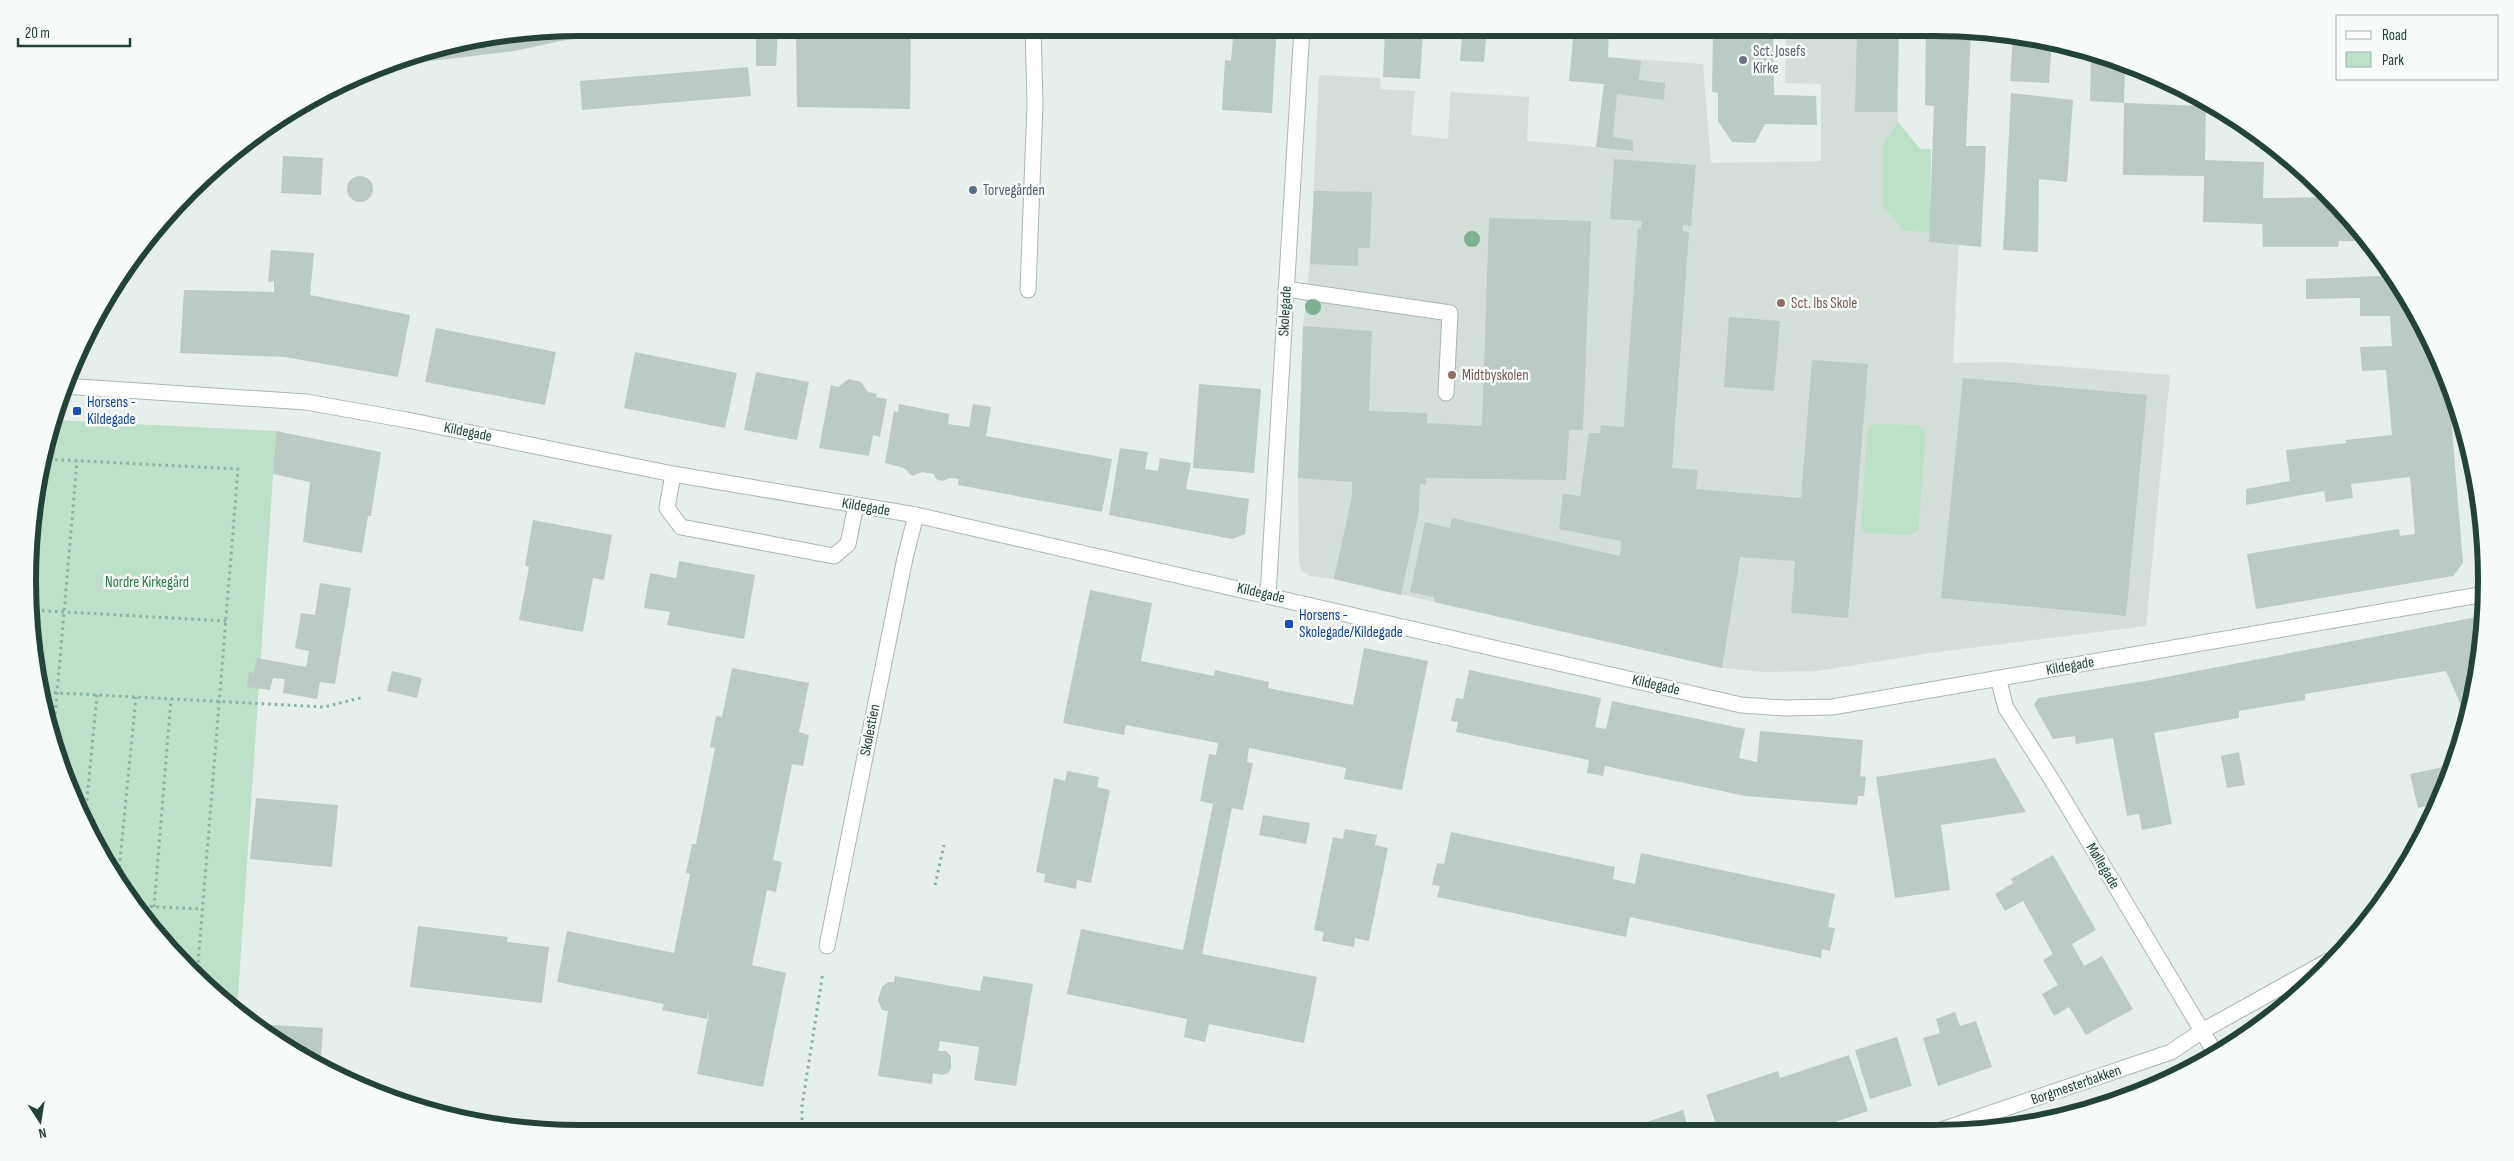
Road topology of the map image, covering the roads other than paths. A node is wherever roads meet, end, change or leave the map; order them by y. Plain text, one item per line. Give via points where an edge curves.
1 (1033, 36) edge
2 (1302, 36) edge
3 (1286, 289) junction
4 (1028, 290) dead end
5 (72, 387) edge
6 (1446, 393) dead end
7 (673, 474) junction
8 (856, 505) junction
9 (916, 515) junction
10 (1268, 595) junction
11 (2478, 595) edge
12 (1998, 678) junction
13 (827, 946) road end
14 (2314, 969) edge
15 (2202, 1031) junction
16 (2212, 1048) edge
17 (1958, 1124) edge

1 - 4 street via 1035,103
2 - 3 street, Skolegade
3 - 6 street via 1450,313
3 - 10 street, Skolegade
5 - 7 street, Kildegade via 306,402
7 - 8 street, Kildegade
7 - 8 street via 667,508 681,527 834,556 848,544
8 - 9 street, Kildegade
9 - 10 street, Kildegade
9 - 13 street, Skolestien
10 - 12 street, Kildegade via 1740,705 1832,707
11 - 12 street, Kildegade
12 - 15 street, Møllegade via 2006,708
14 - 15 street, Borgmesterbakken
15 - 16 street, Møllegade
15 - 17 street, Borgmesterbakken via 2172,1052

